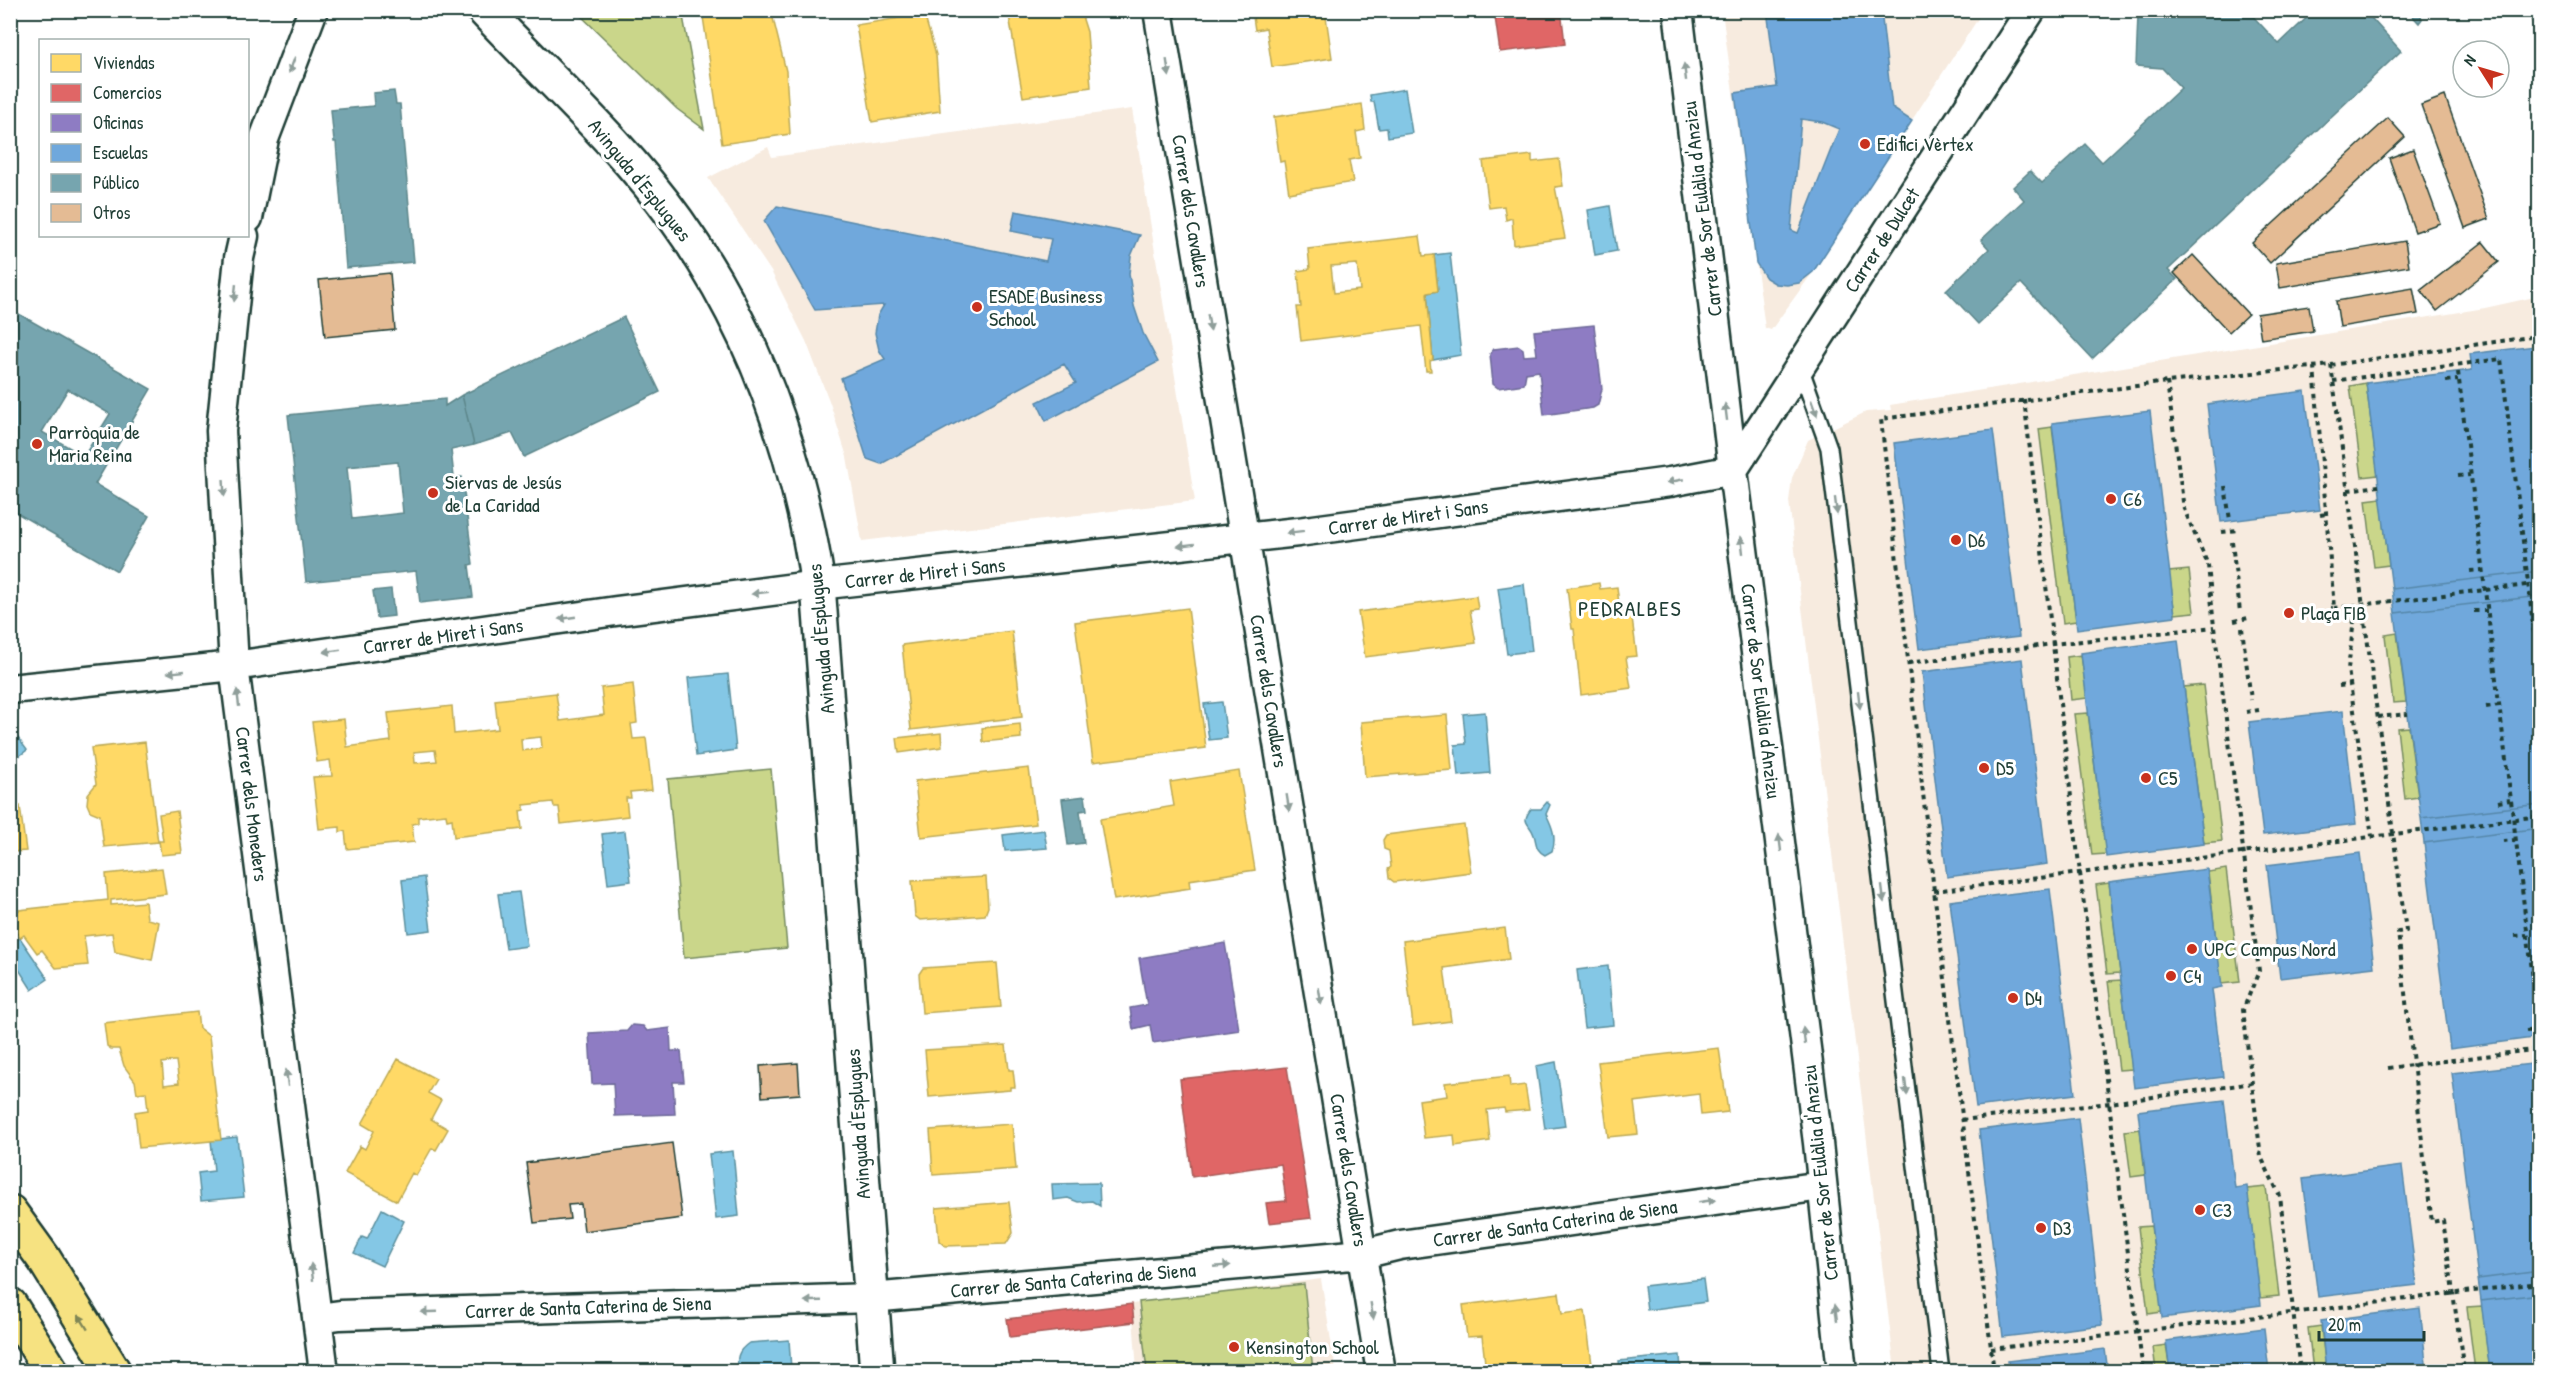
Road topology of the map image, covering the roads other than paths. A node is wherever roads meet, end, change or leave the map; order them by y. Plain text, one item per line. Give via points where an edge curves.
1 (313, 10) edge
2 (484, 10) edge
3 (1158, 10) edge
4 (1678, 10) edge
5 (2031, 10) edge
6 (249, 213) edge
7 (244, 237) edge
8 (1800, 367) junction
9 (1733, 470) junction
10 (1244, 539) junction
11 (818, 585) junction
12 (234, 666) junction
13 (10, 689) edge
14 (1822, 1186) junction
15 (10, 1212) edge
16 (1363, 1254) junction
17 (872, 1299) junction
18 (10, 1305) edge
19 (318, 1318) junction
20 (52, 1371) edge
21 (114, 1371) edge
22 (324, 1371) edge
23 (877, 1371) edge
24 (1381, 1371) edge
25 (1842, 1371) edge
26 (1941, 1371) edge

1 -> 6 street via 264,139
2 - 11 street, Avinguda d'Esplugues via 632,165 677,220 724,293 752,349 794,465 809,523
3 -> 10 street, Carrer dels Cavallers
9 -> 4 street, Carrer de Sor Eulàlia d'Anzizu
5 - 8 street, Carrer de Dulcet
7 -> 12 street, Carrer dels Moneders via 221,431
8 - 9 street, Carrer de Dulcet
8 -> 26 lane via 1829,448
9 -> 10 street, Carrer de Miret i Sans via 1670,482
14 -> 9 street, Carrer de Sor Eulàlia d'Anzizu
10 -> 11 street, Carrer de Miret i Sans
10 -> 16 street, Carrer dels Cavallers
11 -> 12 street, Carrer de Miret i Sans
11 - 17 street, Avinguda d'Esplugues
12 -> 13 street, Carrer de Miret i Sans
19 -> 12 street, Carrer dels Moneders
16 -> 14 street, Carrer de Santa Caterina de Siena via 1400,1245
25 -> 14 street, Carrer de Sor Eulàlia d'Anzizu
21 -> 15 highway
17 -> 16 street, Carrer de Santa Caterina de Siena
16 -> 24 street, Carrer dels Cavallers
17 -> 19 street, Carrer de Santa Caterina de Siena
17 - 23 street, Avinguda d'Esplugues
18 - 20 highway
19 - 22 street, Carrer dels Moneders

